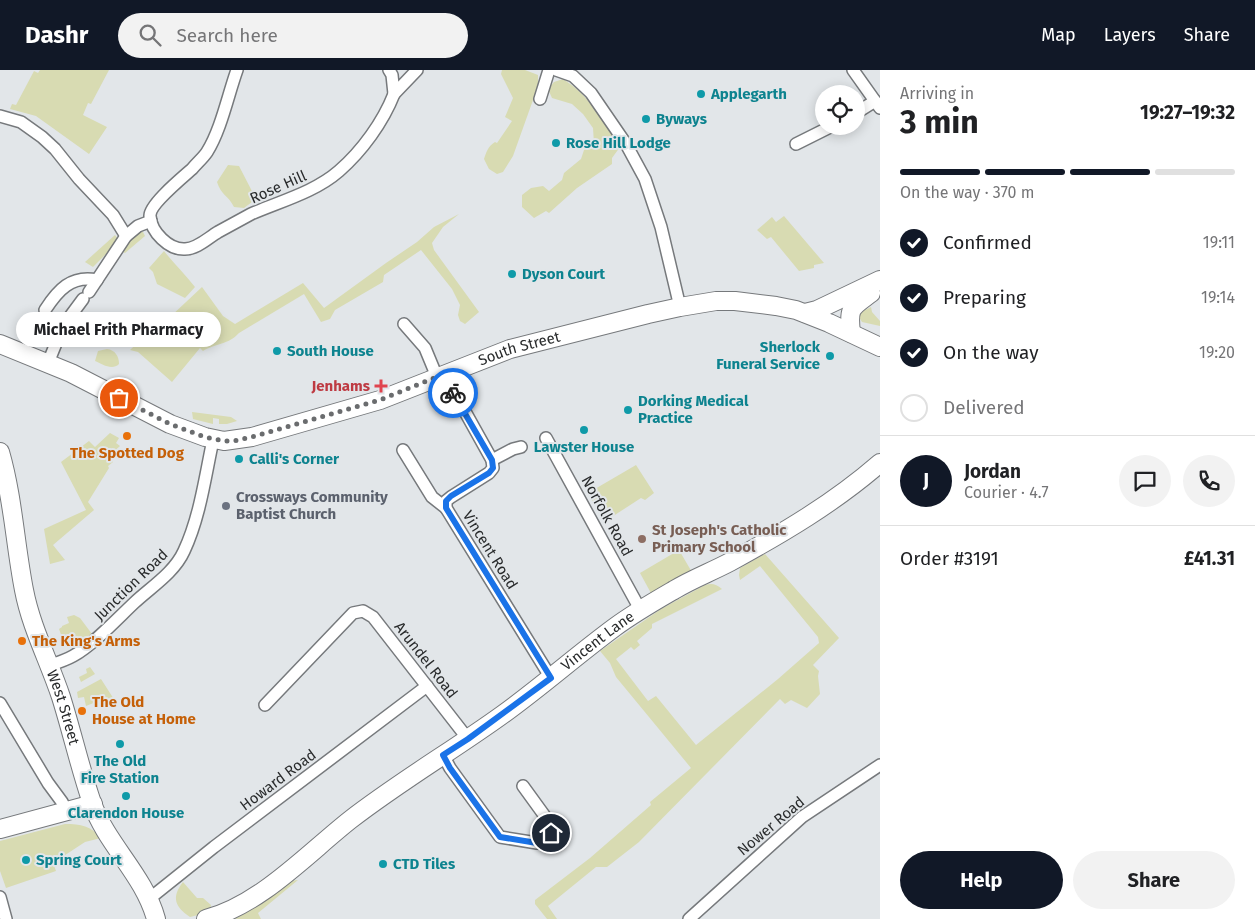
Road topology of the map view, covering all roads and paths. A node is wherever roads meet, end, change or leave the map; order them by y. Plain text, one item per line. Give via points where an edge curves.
1 (237, 70) edge
2 (389, 70) edge
3 (417, 70) edge
4 (549, 70) edge
5 (556, 70) edge
6 (853, 70) edge
7 (576, 73) edge
8 (394, 94) junction
9 (540, 98) dead end
10 (878, 105) edge
11 (865, 110) edge
12 (0, 116) edge
13 (815, 134) edge
14 (796, 144) dead end
15 (151, 221) junction
16 (126, 236) junction
17 (97, 280) junction
18 (880, 280) edge
19 (880, 287) edge
20 (680, 307) junction
21 (45, 310) dead end
22 (805, 313) junction
23 (404, 324) dead end
24 (851, 333) junction
25 (1, 345) edge
26 (880, 347) edge
27 (48, 363) junction
28 (440, 376) junction
29 (546, 438) dead end
30 (213, 440) junction
31 (521, 447) dead end
32 (403, 450) dead end
33 (0, 452) edge
34 (492, 460) junction
35 (880, 463) edge
36 (446, 508) junction
37 (641, 611) junction
38 (48, 666) junction
39 (551, 678) junction
40 (427, 686) junction
41 (0, 703) edge
42 (266, 705) dead end
43 (468, 739) junction
44 (443, 755) junction
45 (880, 765) edge
46 (523, 786) dead end
47 (93, 804) junction
48 (67, 812) junction
49 (0, 829) edge
50 (0, 896) edge
51 (149, 900) junction
52 (6, 919) edge
53 (156, 919) edge
54 (206, 919) edge
55 (689, 919) edge

1 - 15 street via 207,152 151,210
2 - 8 street
3 - 8 street, Rose Hill
4 - 9 street
5 - 7 street
6 - 10 street
7 - 20 street via 607,115 645,179 661,228
8 - 15 street, Rose Hill via 381,120 353,157 330,179 316,187 249,215 185,250 174,249 163,241
10 - 11 street
12 - 16 street via 21,122 49,143 112,215
13 - 14 street
15 - 16 street
16 - 17 street
17 - 21 street via 86,278 71,282 54,296
17 - 27 street via 63,326
18 - 22 main road
19 - 24 main road via 851,309
20 - 22 main road, South Street via 735,301
20 - 28 main road, South Street via 510,349
22 - 24 main road, South Street
23 - 28 street via 425,348
24 - 26 main road, South Street
25 - 27 main road, South Street
27 - 30 main road, South Street via 170,424
28 - 30 main road, South Street via 380,400 252,437 234,441
28 - 34 street
29 - 37 street, Norfolk Road
30 - 38 street, Junction Road via 196,517 177,564 82,651
31 - 34 street
32 - 36 street via 432,497
33 - 38 main road, West Street via 24,590
34 - 36 street, Vincent Road via 493,468 489,473 451,496 446,501
35 - 37 main road, Vincent Lane via 806,519
36 - 39 street, Vincent Road
37 - 39 main road, Vincent Lane via 616,626
38 - 47 main road, West Street
39 - 43 main road, Vincent Lane
40 - 42 street, Arundel Road via 373,617 363,611 353,613
40 - 43 street, Arundel Road
40 - 51 street, Howard Road
41 - 48 street
43 - 44 main road, Vincent Lane
44 - 46 street via 500,837 537,843 551,833 552,826
44 - 54 main road, Vincent Lane via 352,818 258,894 234,910
45 - 55 street, Nower Road via 802,817
47 - 48 main road
47 - 51 main road, West Street
48 - 49 main road
50 - 52 street
51 - 53 main road, West Street

